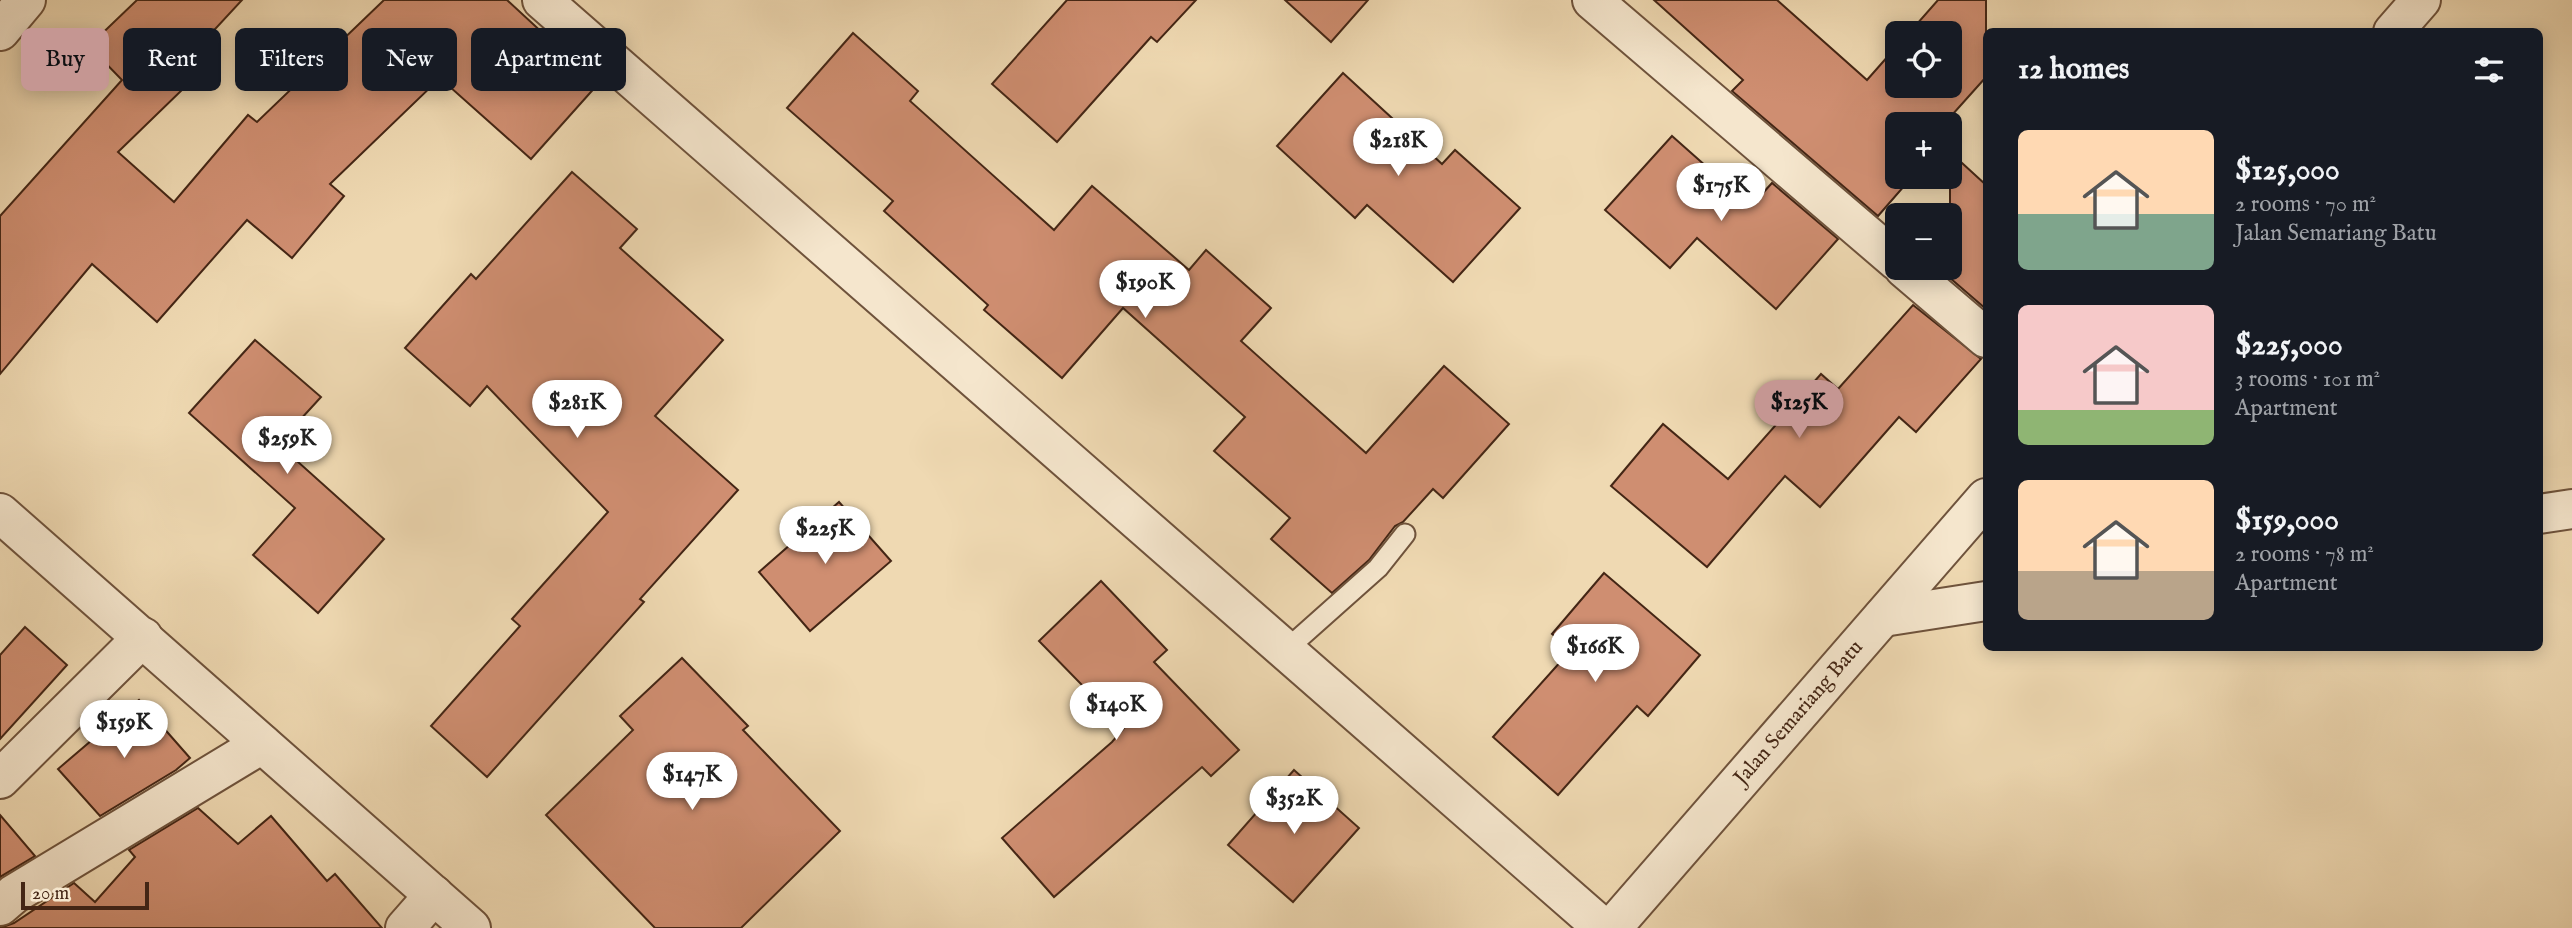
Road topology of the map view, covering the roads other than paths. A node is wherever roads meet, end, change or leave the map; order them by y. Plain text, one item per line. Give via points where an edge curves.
1 (26, 0) edge
2 (542, 0) edge
3 (1592, 0) edge
4 (2421, 0) edge
5 (2396, 28) edge
6 (0, 31) edge
7 (1885, 251) edge
8 (1918, 280) edge
9 (1983, 335) edge
10 (1983, 501) edge
11 (2572, 509) edge
12 (0, 513) edge
13 (2543, 513) edge
14 (1405, 534) dead end
15 (1983, 601) edge
16 (1883, 617) junction
17 (143, 637) junction
18 (1287, 649) junction
19 (262, 744) junction
20 (0, 779) edge
21 (434, 895) junction
22 (0, 906) edge
23 (405, 928) edge
24 (471, 928) edge
25 (1603, 928) edge
26 (1612, 928) edge

1 - 6 street
2 - 18 street
3 - 7 street
4 - 5 street
8 - 9 street
10 - 16 street, Jalan Semariang Batu
11 - 13 street
12 - 17 street
14 - 18 lane via 1378,568
15 - 16 street
16 - 26 street, Jalan Semariang Batu
17 - 19 street
17 - 20 street
18 - 25 street
19 - 21 street
19 - 22 street
21 - 23 street
21 - 24 street

